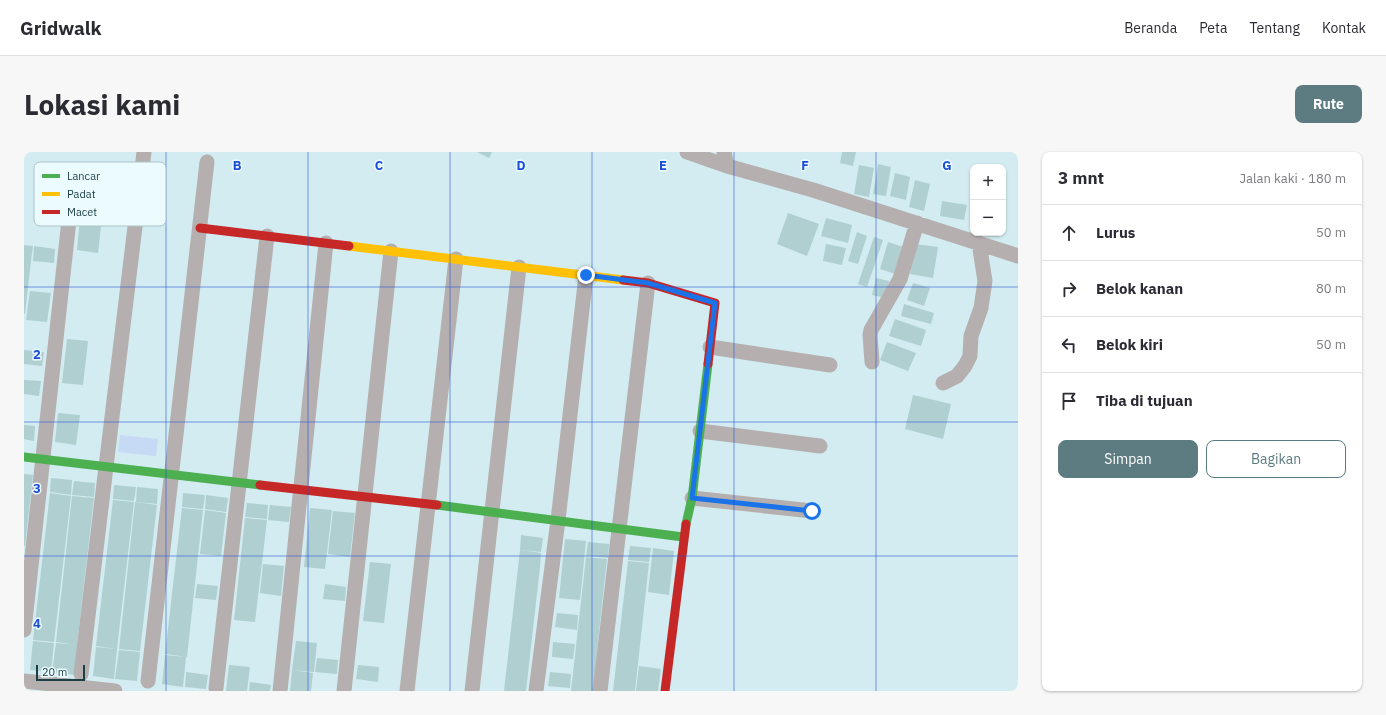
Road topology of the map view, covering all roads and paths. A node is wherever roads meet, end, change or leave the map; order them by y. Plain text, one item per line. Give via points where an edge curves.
1 (144, 152) edge
2 (687, 152) edge
3 (725, 159) edge
4 (143, 162) edge
5 (207, 162) dead end
6 (917, 224) junction
7 (68, 226) edge
8 (135, 226) edge
9 (200, 228) junction
10 (267, 236) junction
11 (979, 243) junction
12 (326, 244) junction
13 (390, 251) junction
14 (1018, 256) edge
15 (456, 259) junction
16 (519, 267) junction
17 (586, 275) junction
18 (648, 283) junction
19 (710, 347) junction
20 (872, 362) dead end
21 (830, 364) dead end
22 (943, 383) dead end
23 (700, 431) junction
24 (820, 446) dead end
25 (24, 457) edge
26 (41, 459) junction
27 (105, 468) junction
28 (171, 474) junction
29 (239, 482) junction
30 (302, 491) junction
31 (365, 498) junction
32 (692, 498) junction
33 (428, 505) junction
34 (812, 511) dead end
35 (492, 512) junction
36 (558, 520) junction
37 (619, 529) junction
38 (683, 537) junction
39 (24, 630) edge
40 (81, 674) dead end
41 (24, 681) edge
42 (148, 681) dead end
43 (216, 688) dead end
44 (115, 691) edge
45 (280, 691) edge
46 (344, 691) edge
47 (407, 691) edge
48 (472, 691) edge
49 (536, 691) edge
50 (600, 691) edge
51 (665, 691) edge

1 - 4 street
2 - 3 street
3 - 6 street
5 - 9 street
6 - 11 street
6 - 20 street via 900,280 871,330
7 - 26 street
8 - 27 street
9 - 10 street
9 - 28 street
10 - 12 street
10 - 29 street
11 - 14 street
11 - 22 street via 985,281 981,308 971,336 970,356 957,376
12 - 13 street
12 - 30 street
13 - 15 street
13 - 31 street
15 - 16 street
15 - 33 street
16 - 17 street
16 - 35 street
17 - 18 street
17 - 36 street
18 - 19 street via 715,303
18 - 37 street
19 - 21 street
19 - 23 street
23 - 24 street
23 - 32 street
25 - 26 street
26 - 27 street
26 - 39 street
27 - 28 street
27 - 40 street
28 - 29 street
28 - 42 street
29 - 30 street
29 - 43 street
30 - 31 street
30 - 45 street
31 - 33 street
31 - 46 street
32 - 34 street
32 - 38 street
33 - 35 street
33 - 47 street
35 - 36 street
35 - 48 street
36 - 37 street
36 - 49 street
37 - 38 street
37 - 50 street
38 - 51 street
41 - 44 street

